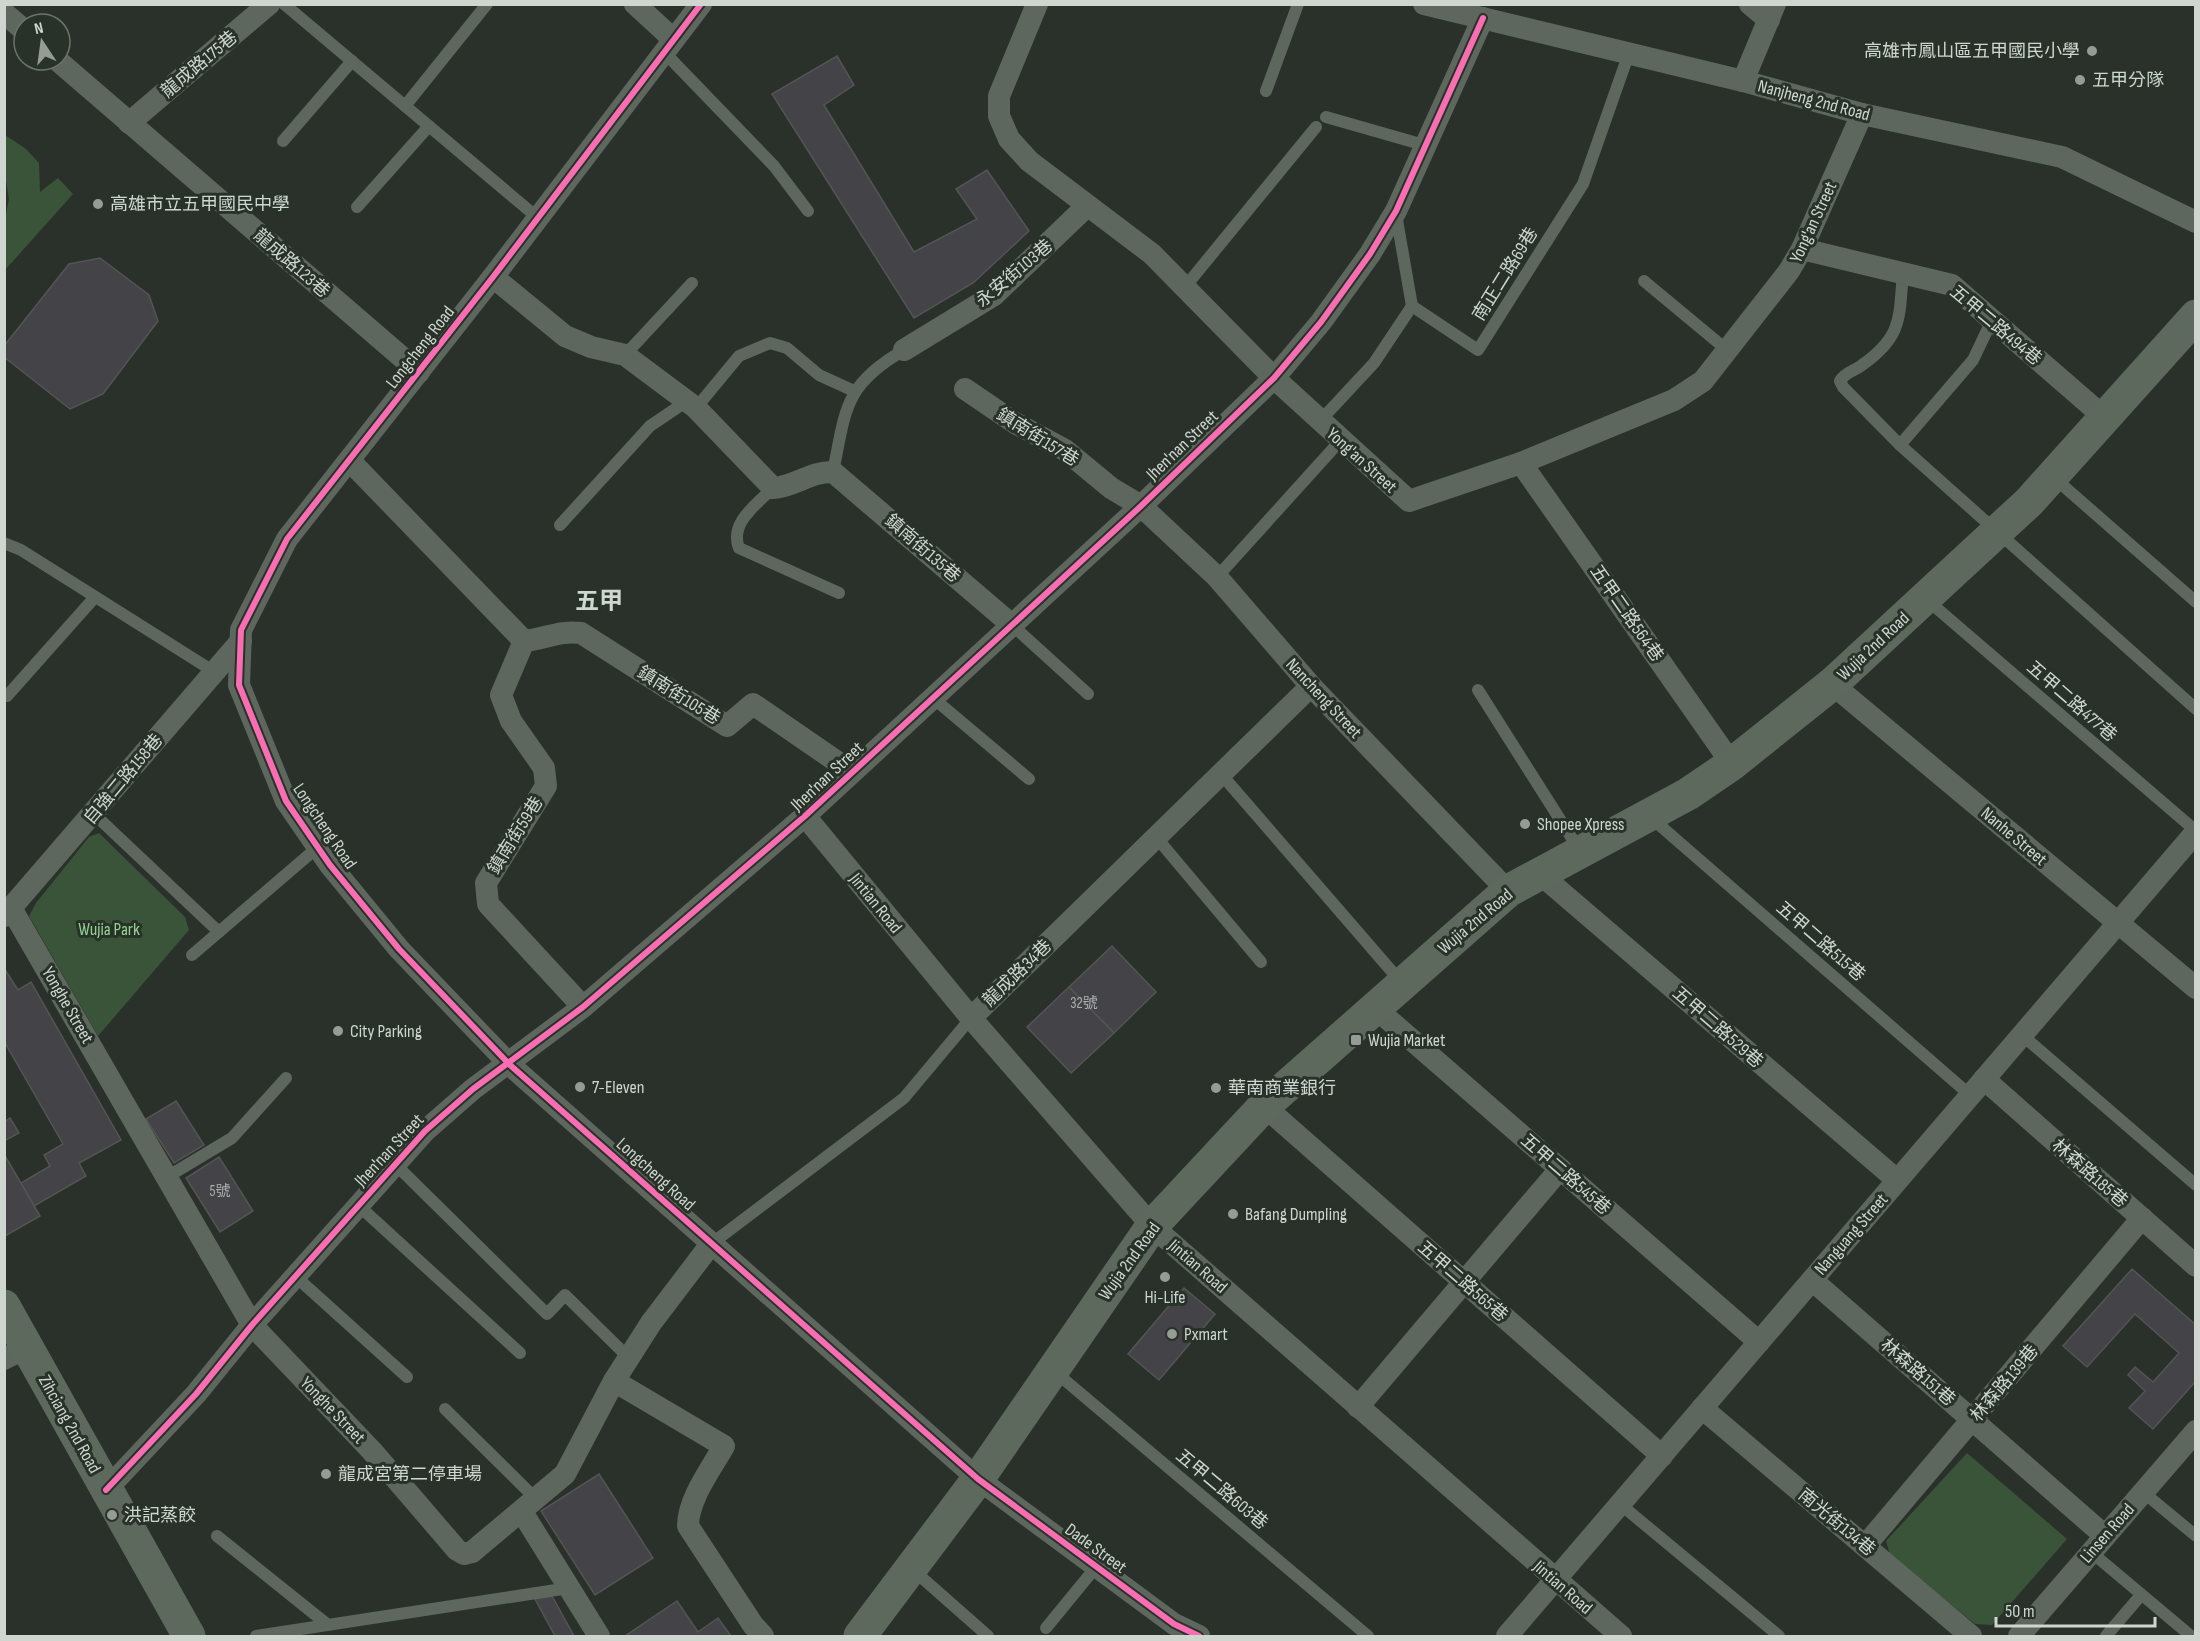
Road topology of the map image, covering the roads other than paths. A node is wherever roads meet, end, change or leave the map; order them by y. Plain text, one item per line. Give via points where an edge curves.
1 (269, 4) edge
2 (284, 4) edge
3 (487, 4) edge
4 (635, 4) edge
5 (701, 4) edge
6 (1037, 4) edge
7 (1298, 4) edge
8 (1424, 4) edge
9 (1750, 4) edge
10 (1484, 11) edge
11 (1772, 12) edge
12 (669, 46) junction
13 (1629, 53) junction
14 (352, 61) junction
15 (71, 72) edge
16 (1743, 81) junction
17 (1266, 91) dead end
18 (405, 106) junction
19 (1862, 114) junction
20 (1326, 117) dead end
21 (129, 123) junction
22 (429, 126) junction
23 (1316, 128) dead end
24 (283, 141) dead end
25 (1424, 145) junction
26 (1087, 206) junction
27 (357, 207) dead end
28 (808, 211) dead end
29 (1396, 211) junction
30 (538, 218) junction
31 (2196, 222) edge
32 (1802, 249) junction
33 (1903, 272) junction
34 (494, 277) junction
35 (1644, 281) dead end
36 (692, 283) dead end
37 (1185, 287) junction
38 (1412, 306) junction
39 (2196, 316) edge
40 (1992, 320) junction
41 (904, 350) joint
42 (1728, 350) junction
43 (625, 355) junction
44 (419, 372) junction
45 (1274, 378) junction
46 (965, 389) dead end
47 (854, 391) junction
48 (691, 405) junction
49 (2104, 417) junction
50 (1320, 421) junction
51 (1340, 441) junction
52 (1900, 445) junction
53 (350, 461) junction
54 (1521, 463) junction
55 (833, 472) junction
56 (2052, 476) junction
57 (773, 488) junction
58 (1141, 506) junction
59 (560, 525) dead end
60 (1997, 531) junction
61 (4, 543) edge
62 (1217, 578) junction
63 (839, 593) dead end
64 (95, 597) junction
65 (1925, 598) junction
66 (2196, 602) edge
67 (1012, 625) junction
68 (241, 641) junction
69 (524, 641) junction
70 (213, 671) junction
71 (1832, 684) junction
72 (1311, 687) junction
73 (1478, 690) dead end
74 (1088, 694) dead end
75 (7, 696) dead end
76 (933, 698) junction
77 (2196, 709) edge
78 (1732, 764) junction
79 (852, 772) junction
80 (1221, 774) junction
81 (1029, 779) dead end
82 (94, 814) junction
83 (805, 816) junction
84 (1648, 816) junction
85 (2196, 831) edge
86 (1156, 837) junction
87 (318, 847) junction
88 (1581, 852) junction
89 (1540, 874) junction
90 (1508, 891) junction
91 (8, 912) edge
92 (2118, 923) junction
93 (219, 932) junction
94 (192, 955) dead end
95 (1261, 962) dead end
96 (1402, 983) junction
97 (2196, 988) edge
98 (583, 1007) junction
99 (1374, 1007) junction
100 (971, 1018) junction
101 (2022, 1035) junction
102 (510, 1065) junction
103 (286, 1078) dead end
104 (1977, 1087) junction
105 (1264, 1106) junction
106 (395, 1164) junction
107 (1560, 1169) junction
108 (167, 1177) junction
109 (1897, 1180) junction
110 (2196, 1185) edge
111 (358, 1205) junction
112 (2142, 1218) junction
113 (1152, 1226) junction
114 (711, 1244) junction
115 (2196, 1266) edge
116 (295, 1276) junction
117 (1812, 1280) junction
118 (1464, 1282) junction
119 (4, 1306) edge
120 (252, 1325) junction
121 (1759, 1342) junction
122 (16, 1353) edge
123 (520, 1353) dead end
124 (628, 1358) junction
125 (1053, 1370) junction
126 (407, 1377) dead end
127 (614, 1381) junction
128 (1358, 1407) junction
129 (1702, 1408) junction
130 (445, 1409) dead end
131 (1973, 1420) junction
132 (2196, 1431) edge
133 (1662, 1456) junction
134 (978, 1479) junction
135 (106, 1490) junction
136 (2143, 1492) junction
137 (1620, 1504) junction
138 (529, 1505) junction
139 (217, 1536) dead end
140 (2196, 1536) edge
141 (2098, 1544) junction
142 (1864, 1546) junction
143 (1096, 1566) junction
144 (911, 1568) junction
145 (1555, 1580) junction
146 (569, 1588) junction
147 (2141, 1595) junction
148 (327, 1625) junction
149 (1046, 1628) dead end
150 (189, 1636) edge
151 (256, 1636) edge
152 (598, 1636) edge
153 (764, 1636) edge
154 (860, 1636) edge
155 (988, 1636) edge
156 (1196, 1636) edge
157 (1368, 1636) edge
158 (1507, 1636) edge
159 (1621, 1636) edge
160 (1779, 1636) edge
161 (1971, 1636) edge
162 (2019, 1636) edge
163 (2106, 1636) edge
164 (2191, 1636) edge

1 - 21 street, 龍成路175巷
2 - 14 lane
3 - 18 lane
4 - 12 street
5 - 12 street, Longcheng Road
6 - 26 street, Yong'an Street via 999,96 999,116 1009,139 1029,161
7 - 17 lane
8 - 10 street, Nanjheng 2nd Road
9 - 11 street
10 - 13 street, Nanjheng 2nd Road
10 - 25 street, Jhen'nan Street
11 - 16 street
12 - 28 lane
12 - 30 street, Longcheng Road
13 - 16 street, Nanjheng 2nd Road
13 - 38 lane, 南正二路69巷 via 1583,184 1478,350
14 - 18 lane
14 - 24 lane
15 - 21 street, 龍成路123巷
16 - 19 street, Nanjheng 2nd Road
18 - 22 lane
19 - 31 street, Nanjheng 2nd Road via 2062,157
19 - 32 street, Yong'an Street
20 - 25 lane
21 - 44 street, 龍成路123巷
22 - 27 lane
22 - 30 lane
23 - 37 lane
25 - 29 street, Jhen'nan Street
26 - 37 street, Yong'an Street via 1152,254
26 - 41 street, 永安街103巷 via 993,295
29 - 38 lane
29 - 45 street, Jhen'nan Street via 1321,322
30 - 34 street, Longcheng Road
32 - 33 street, 五甲二路494巷
32 - 42 street, Yong'an Street
33 - 40 street, 五甲二路494巷 via 1952,285
33 - 52 lane via 1898,326 1885,347 1840,381
34 - 43 street via 565,336 591,348
34 - 44 street, Longcheng Road
35 - 42 lane
36 - 43 lane
37 - 45 street, Yong'an Street
38 - 50 lane via 1374,363
39 - 49 main road, Wujia 2nd Road
40 - 49 street, 五甲二路494巷
40 - 52 lane via 1973,360
41 - 47 lane via 879,365
42 - 54 street, Yong'an Street via 1689,393
43 - 48 street
44 - 53 street, Longcheng Road
45 - 50 street, Yong'an Street
45 - 58 street, Jhen'nan Street
46 - 58 street, 鎮南街157巷 via 1065,450 1111,488
47 - 48 lane via 819,375 787,348 770,343 739,356
47 - 55 lane via 845,411
48 - 57 street
48 - 59 lane via 650,426
49 - 56 main road, Wujia 2nd Road
50 - 51 street, Yong'an Street
51 - 54 street, Yong'an Street via 1409,501
51 - 62 lane
52 - 60 lane
53 - 68 street, Longcheng Road via 287,539 241,630
53 - 69 street
54 - 78 street, 五甲二路564巷
55 - 57 street via 821,471
55 - 67 street, 鎮南街135巷
56 - 60 main road, Wujia 2nd Road
56 - 66 lane
57 - 63 lane via 739,525 739,548
58 - 62 street, Nancheng Street
58 - 67 street, Jhen'nan Street
60 - 65 main road, Wujia 2nd Road
60 - 77 lane
61 - 64 lane
62 - 72 street, Nancheng Street
64 - 70 lane
64 - 75 lane
65 - 71 main road, Wujia 2nd Road
65 - 85 lane, 五甲二路477巷
67 - 74 lane
67 - 76 street, Jhen'nan Street
68 - 70 street, 自強二路158巷
68 - 87 street, Longcheng Road via 239,685 286,801
69 - 79 street, 鎮南街105巷 via 564,631 581,633 727,726 753,704
69 - 98 street, 鎮南街59巷 via 501,695 511,721 544,768 546,786 486,883 488,904
70 - 82 street, 自強二路158巷
71 - 78 main road, Wujia 2nd Road
71 - 92 street, Nanhe Street
72 - 80 street, 龍成路34巷
72 - 90 street, Nancheng Street
73 - 88 lane
76 - 79 street, Jhen'nan Street
76 - 81 lane
78 - 84 main road, Wujia 2nd Road
79 - 83 street, Jhen'nan Street
80 - 86 street, 龍成路34巷
80 - 96 lane
82 - 91 street, 自強二路158巷
82 - 93 lane
83 - 98 street, Jhen'nan Street
83 - 100 street, Jintian Road
84 - 88 main road, Wujia 2nd Road
84 - 104 lane, 五甲二路515巷
85 - 92 street, Nanguang Street
86 - 95 lane
86 - 100 street, 龍成路34巷
87 - 93 lane
87 - 102 street, Longcheng Road via 399,949
88 - 89 main road, Wujia 2nd Road
89 - 90 main road, Wujia 2nd Road
89 - 109 street, 五甲二路529巷
90 - 96 main road, Wujia 2nd Road
91 - 108 street, Yonghe Street
92 - 97 street, Nanhe Street
92 - 101 street, Nanguang Street
93 - 94 lane
96 - 99 main road, Wujia 2nd Road
98 - 102 street, Jhen'nan Street
99 - 105 main road, Wujia 2nd Road
99 - 107 street, 五甲二路545巷
100 - 113 street, Jintian Road
100 - 114 lane, 龍成路34巷 via 904,1098
101 - 104 street, Nanguang Street
101 - 110 lane
102 - 106 street, Jhen'nan Street via 473,1089
102 - 114 street, Longcheng Road
103 - 108 lane via 232,1138
104 - 109 street, Nanguang Street
104 - 112 street, 林森路185巷
105 - 113 main road, Wujia 2nd Road
105 - 118 street, 五甲二路565巷
106 - 111 street, Jhen'nan Street
106 - 124 lane via 547,1314 566,1295
107 - 118 street
107 - 121 street, 五甲二路545巷
108 - 120 street, Yonghe Street
109 - 117 street, Nanguang Street
111 - 116 street, Jhen'nan Street
111 - 123 lane
112 - 115 street, 林森路185巷
112 - 131 street, 林森路139巷
113 - 125 main road, Wujia 2nd Road
113 - 128 street, Jintian Road
114 - 124 street, Yonghe Street
114 - 134 street, Longcheng Road
116 - 120 street, Jhen'nan Street
116 - 126 lane
117 - 121 street, Nanguang Street
117 - 131 street, 林森路151巷
118 - 128 street
118 - 133 street, 五甲二路565巷
119 - 122 main road, Zihciang 2nd Road
120 - 135 street, Jhen'nan Street via 196,1394
120 - 138 street, Yonghe Street via 372,1451 457,1550 464,1554 472,1552
121 - 129 street, Nanguang Street
122 - 135 main road, Zihciang 2nd Road
124 - 127 street, Yonghe Street
125 - 134 main road, Wujia 2nd Road
125 - 157 lane, 五甲二路603巷
127 - 138 street, Yonghe Street via 565,1474
127 - 153 street via 724,1446 693,1504 688,1526
128 - 145 street, Jintian Road
129 - 133 street, Nanguang Street
129 - 142 street, 南光街134巷
130 - 138 lane
131 - 141 street, 林森路151巷
131 - 142 street, 林森路139巷
132 - 136 street, Linsen Road
133 - 137 street, Nanguang Street
134 - 143 street, Dade Street
134 - 144 main road, Wujia 2nd Road
135 - 150 main road, Zihciang 2nd Road
136 - 140 lane
136 - 141 street, Linsen Road
137 - 145 street, Nanguang Street
137 - 160 lane
138 - 146 street
139 - 148 lane
141 - 147 lane
141 - 162 street, Linsen Road
142 - 161 street, 南光街134巷
143 - 149 lane
143 - 156 street, Dade Street
144 - 154 main road, Wujia 2nd Road
144 - 155 lane
145 - 158 street, Nanguang Street
145 - 159 street, Jintian Road
146 - 148 lane
146 - 152 street
147 - 163 lane
147 - 164 lane
148 - 151 lane

